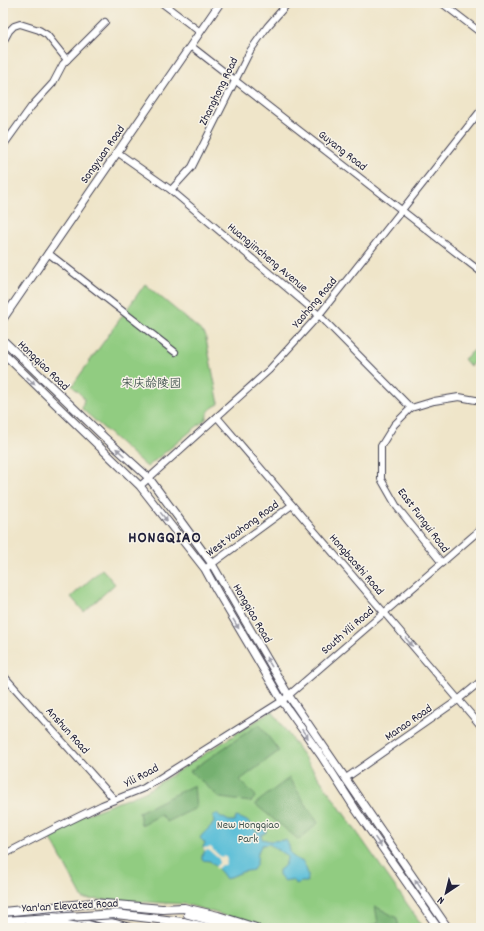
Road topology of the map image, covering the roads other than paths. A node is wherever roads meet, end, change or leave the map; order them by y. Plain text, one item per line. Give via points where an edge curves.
1 (162, 3) edge
2 (220, 3) edge
3 (288, 3) edge
4 (442, 3) edge
5 (105, 22) dead end
6 (200, 32) junction
7 (481, 32) edge
8 (3, 42) edge
9 (191, 46) junction
10 (67, 60) junction
11 (235, 80) junction
12 (481, 110) edge
13 (3, 146) edge
14 (117, 152) junction
15 (171, 190) junction
16 (402, 210) junction
17 (48, 253) junction
18 (481, 272) edge
19 (319, 316) junction
20 (3, 319) edge
21 (3, 340) edge
22 (175, 352) dead end
23 (3, 353) edge
24 (481, 401) edge
25 (411, 408) junction
26 (216, 417) junction
27 (149, 478) junction
28 (140, 486) junction
29 (292, 505) junction
30 (481, 529) edge
31 (442, 563) junction
32 (212, 564) junction
33 (206, 569) junction
34 (384, 612) junction
35 (3, 675) edge
36 (481, 681) edge
37 (289, 696) junction
38 (458, 700) junction
39 (282, 701) junction
40 (481, 726) edge
41 (346, 778) junction
42 (115, 800) junction
43 (3, 855) edge
44 (162, 908) junction
45 (3, 911) edge
46 (3, 917) edge
47 (30, 920) edge
48 (3, 921) edge
49 (3, 925) edge
50 (60, 928) edge
51 (84, 928) edge
52 (101, 928) edge
53 (132, 928) edge
54 (209, 928) edge
55 (238, 928) edge
56 (256, 928) edge
57 (438, 928) edge
58 (448, 928) edge

1 - 6 street
2 - 6 main road, Songyuan Road
3 - 11 street, Zhanghong Road via 261,34
4 - 7 street
5 - 10 street
6 - 9 main road, Songyuan Road
8 - 10 street via 9,31 20,24 46,35
9 - 11 street, Guyang Road
9 - 14 main road, Songyuan Road
10 - 13 street via 54,83 31,107
11 - 15 street, Zhanghong Road via 192,167
11 - 16 street, Guyang Road
12 - 16 street, Yaohong Road
14 - 15 street, Huangjincheng Avenue
14 - 17 main road, Songyuan Road
15 - 19 street, Huangjincheng Avenue
16 - 18 street, Guyang Road
16 - 19 street, Yaohong Road
17 - 20 main road, Songyuan Road
17 - 22 street
19 - 25 street, Huangjincheng Avenue
19 - 26 street, Yaohong Road via 269,370
27 -> 21 main road, Hongqiao Road
23 -> 28 main road, Hongqiao Road
24 - 25 street, East Fungui Road via 458,397
25 - 31 street, East Fungui Road via 394,425 381,446 381,479 397,507
26 - 27 street, Yaohong Road
26 - 29 street, Hongbaoshi Road
27 - 28 street, Yaohong Road
27 - 32 main road, Hongqiao Road
28 -> 33 main road, Hongqiao Road
29 - 32 street, West Yaohong Road
29 - 34 street, Hongbaoshi Road
30 - 31 street, South Yili Road
31 - 34 street, South Yili Road
32 - 33 street, West Yaohong Road
37 -> 32 main road, Hongqiao Road
33 -> 39 main road, Hongqiao Road
34 - 37 street, South Yili Road
34 -> 38 street, Hongbaoshi Road
35 - 42 street, Anshun Road
36 - 38 street, Manao Road
37 - 39 street, South Yili Road
37 - 41 main road, Hongqiao Road
38 - 40 street, Hongbaoshi Road
38 - 41 street, Manao Road
39 - 42 street, Yili Road via 144,788
39 -> 57 main road, Hongqiao Road
58 -> 41 main road, Hongqiao Road
42 - 43 street, Yili Road via 39,835
44 - 45 highway, Yan'an Elevated Road, bridge via 93,903
44 - 55 highway, Yan'an Elevated Road
44 - 56 highway via 184,908
45 - 47 main road via 19,909
46 - 47 main road
47 - 48 main road
47 - 49 main road
47 - 50 main road
47 - 52 main road via 87,924
47 - 53 main road via 51,912 90,916
48 - 51 highway, bridge via 61,924
48 - 54 highway, Yan'an Elevated Road, bridge via 116,914 183,922

